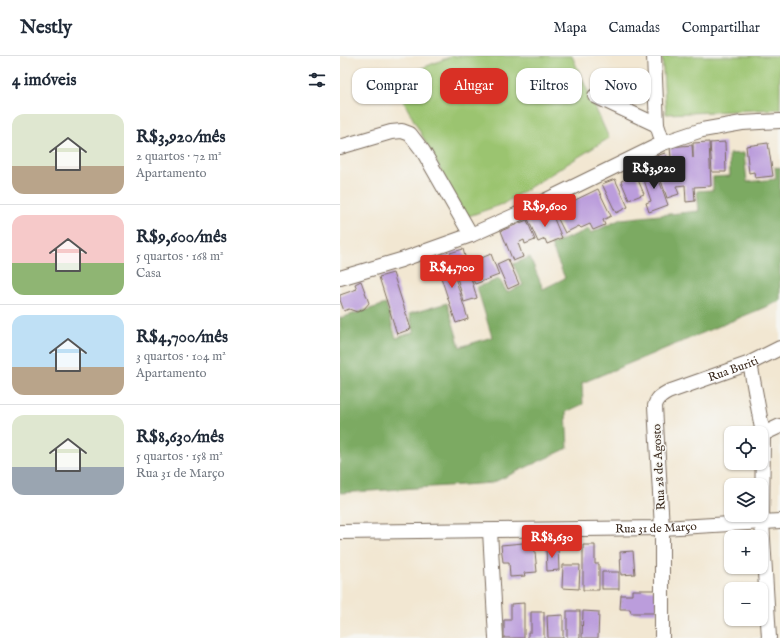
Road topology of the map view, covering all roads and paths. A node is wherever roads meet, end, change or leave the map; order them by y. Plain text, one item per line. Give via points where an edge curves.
1 (654, 56) edge
2 (612, 104) edge
3 (780, 120) edge
4 (657, 125) junction
5 (663, 143) junction
6 (340, 147) edge
7 (471, 235) junction
8 (340, 278) edge
9 (780, 348) edge
10 (750, 363) junction
11 (685, 386) joint
12 (762, 426) edge
13 (780, 426) edge
14 (768, 432) edge
15 (780, 521) edge
16 (762, 522) joint
17 (768, 522) edge
18 (662, 528) junction
19 (490, 531) junction
20 (340, 532) edge
21 (496, 638) edge
22 (662, 638) edge
23 (769, 638) edge

1 - 4 street
2 - 4 street
3 - 5 street via 702,130
4 - 5 street
5 - 7 street
6 - 7 street via 391,132 402,131 410,134 427,158
7 - 8 street via 402,260
9 - 10 street, Rua Buriti
10 - 11 street, Rua Buriti
10 - 12 street
11 - 18 street, Rua 28 de Agosto via 660,396 655,406
13 - 14 street
15 - 17 street, Rua 31 de Março
16 - 18 street, Rua 31 de Março
16 - 23 street
18 - 19 street, Rua 31 de Março
18 - 22 street, Rua 28 de Agosto
19 - 20 street, Rua 31 de Março
19 - 21 street

